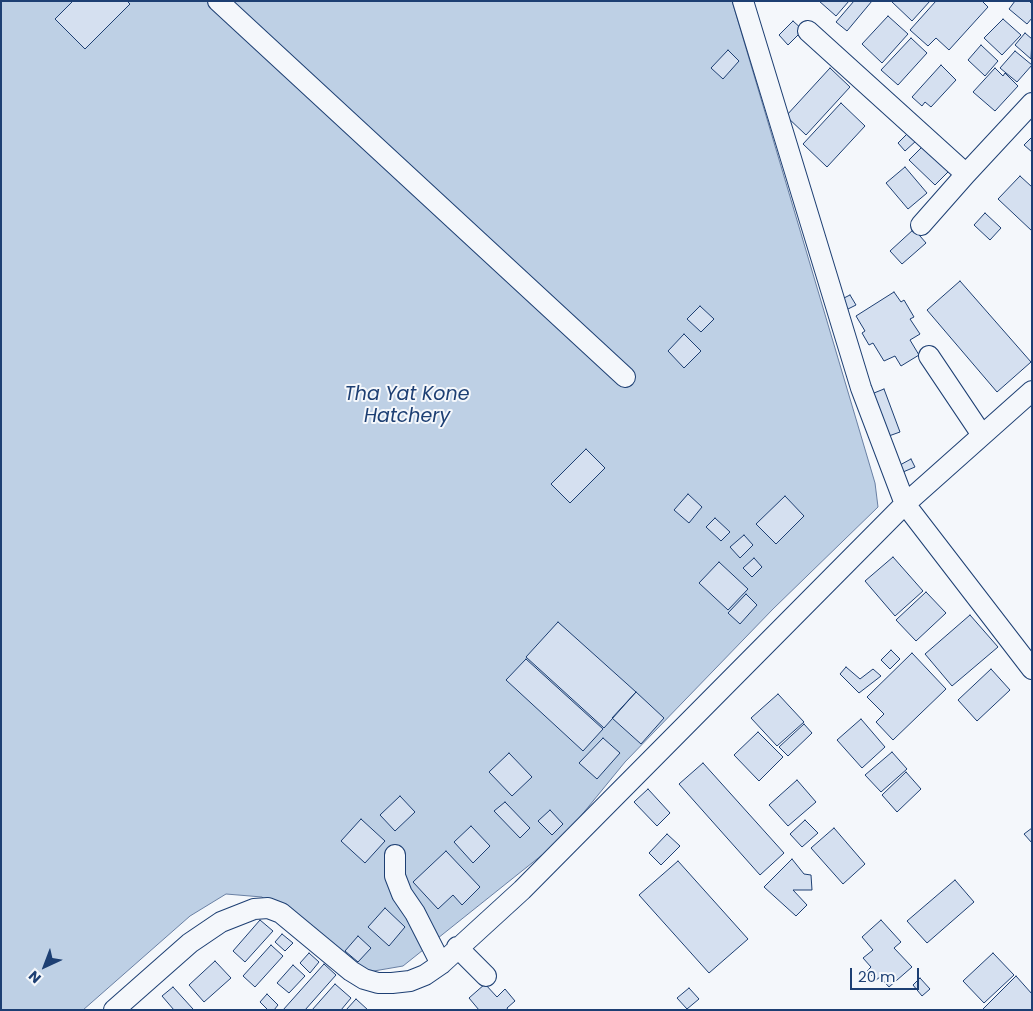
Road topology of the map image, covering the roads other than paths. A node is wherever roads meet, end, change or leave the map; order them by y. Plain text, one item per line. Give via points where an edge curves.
1 (218, 1) edge
2 (743, 1) edge
3 (808, 31) dead end
4 (1032, 103) edge
5 (966, 174) junction
6 (921, 225) dead end
7 (929, 356) dead end
8 (625, 377) dead end
9 (1032, 391) edge
10 (982, 435) junction
11 (905, 504) junction
12 (1032, 669) edge
13 (395, 855) dead end
14 (457, 947) junction
15 (441, 964) junction
16 (486, 976) dead end
17 (114, 1010) edge

1 - 8 street
2 - 11 street via 860,388
3 - 5 street
4 - 5 street
5 - 6 street
7 - 10 street
9 - 10 street
10 - 11 street
11 - 12 street
11 - 14 street via 522,890
13 - 15 street via 395,876 402,894
14 - 15 street
14 - 16 street
15 - 17 street via 410,981 378,983 364,979 281,913 268,908 254,909 221,922 190,943

